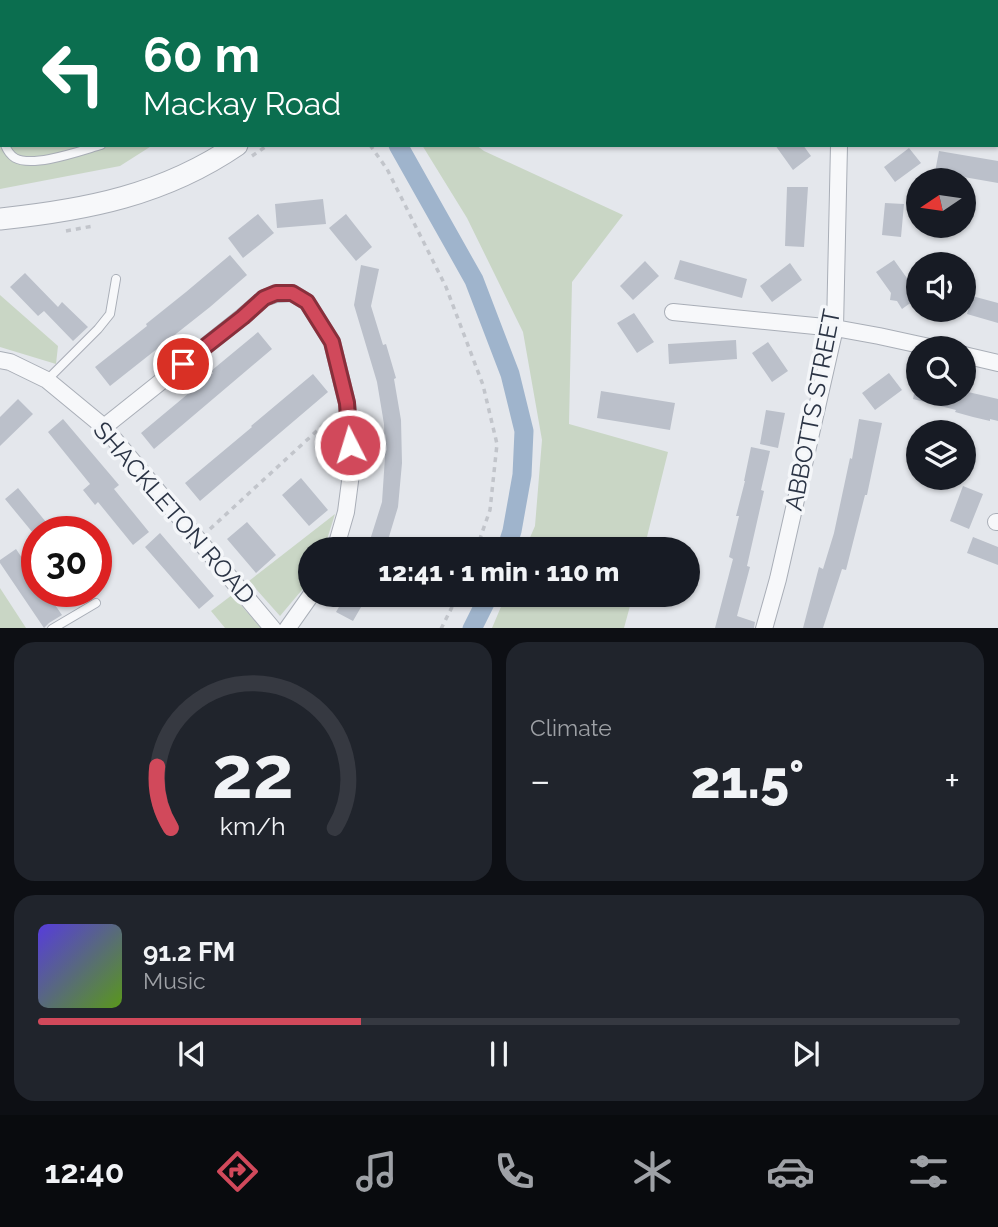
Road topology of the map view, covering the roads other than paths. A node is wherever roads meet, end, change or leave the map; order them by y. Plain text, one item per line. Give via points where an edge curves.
1 (6, 147) edge
2 (93, 147) edge
3 (234, 147) edge
4 (839, 147) edge
5 (0, 219) edge
6 (117, 279) dead end
7 (673, 312) dead end
8 (835, 328) junction
9 (906, 342) edge
10 (976, 358) edge
11 (0, 360) edge
12 (998, 363) edge
13 (47, 380) junction
14 (104, 427) junction
15 (339, 537) edge
16 (89, 607) edge
17 (302, 607) edge
18 (52, 628) edge
19 (273, 628) edge
20 (287, 628) edge
21 (764, 628) edge

1 - 2 lane via 12,156 35,162
3 - 5 street via 170,182 120,199
4 - 8 street, ABBOTTS STREET
6 - 13 lane via 110,314
7 - 8 street
8 - 9 street
8 - 21 street, ABBOTTS STREET
10 - 12 street
11 - 13 street, SHACKLETON ROAD
13 - 14 street, SHACKLETON ROAD
14 - 15 street via 264,298 292,293 307,302 332,342 347,403 352,466
14 - 19 street, SHACKLETON ROAD
16 - 18 lane
17 - 20 street

